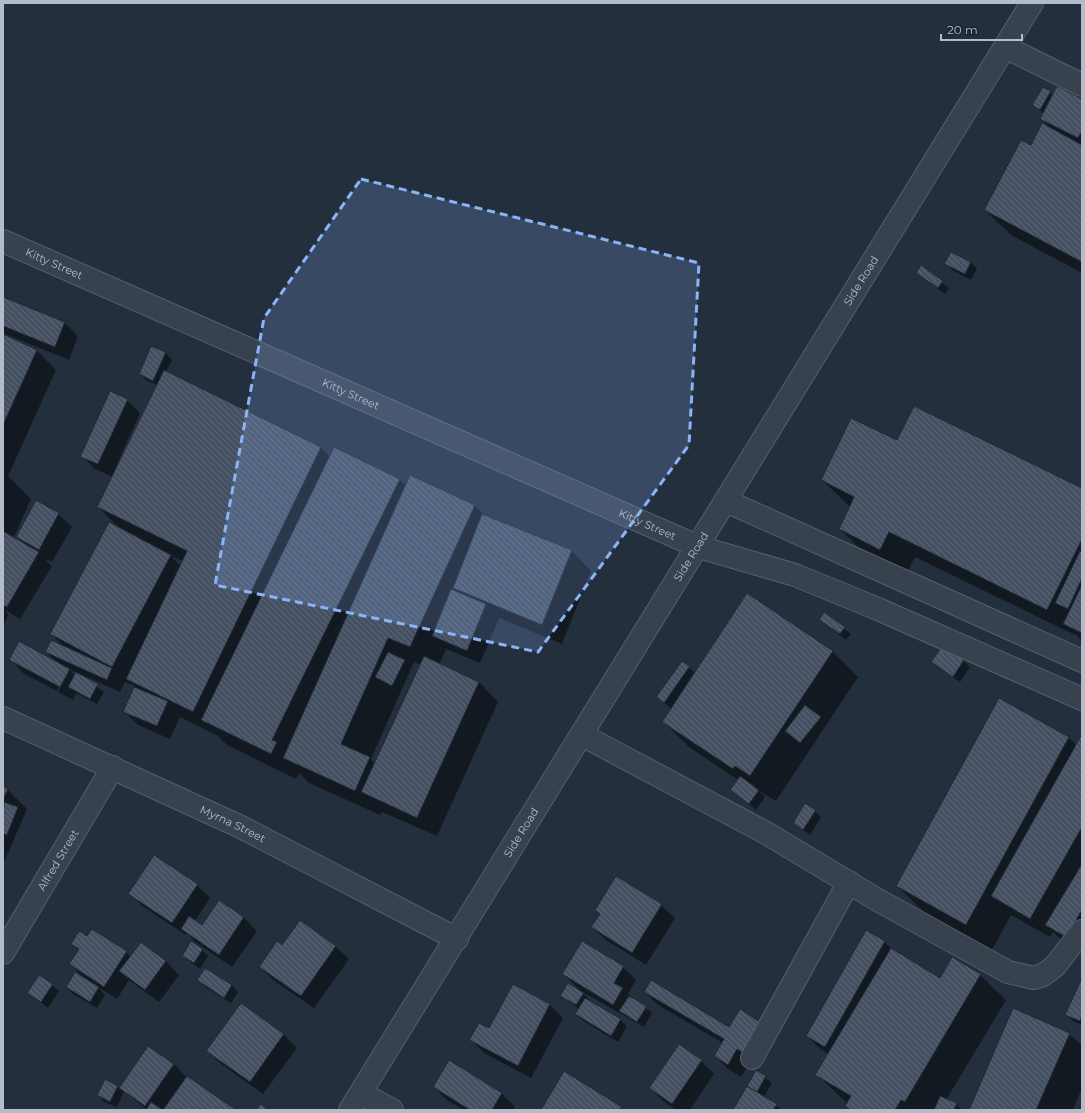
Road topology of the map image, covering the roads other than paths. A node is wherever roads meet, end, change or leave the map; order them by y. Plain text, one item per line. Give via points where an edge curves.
1 (1032, 3) edge
2 (1005, 47) junction
3 (1082, 86) edge
4 (3, 241) edge
5 (726, 501) junction
6 (699, 547) junction
7 (1082, 660) edge
8 (1082, 699) edge
9 (3, 718) edge
10 (582, 735) junction
11 (113, 767) junction
12 (849, 882) junction
13 (1082, 931) edge
14 (457, 939) junction
15 (3, 952) edge
16 (752, 1058) dead end
17 (355, 1102) edge
18 (392, 1110) edge

1 - 2 street, Side Road
2 - 3 street
2 - 5 street, Side Road
4 - 6 street, Kitty Street
5 - 6 street, Side Road
5 - 7 street
6 - 8 street, Kitty Street via 795,575
6 - 10 street, Side Road
9 - 11 street, Myrna Street
10 - 12 street via 768,834
10 - 14 street, Side Road
11 - 14 street, Myrna Street via 241,827
11 - 15 street, Alfred Street
12 - 13 street via 1008,972 1024,977 1034,978 1049,971
12 - 16 street
14 - 17 street, Side Road
17 - 18 street

